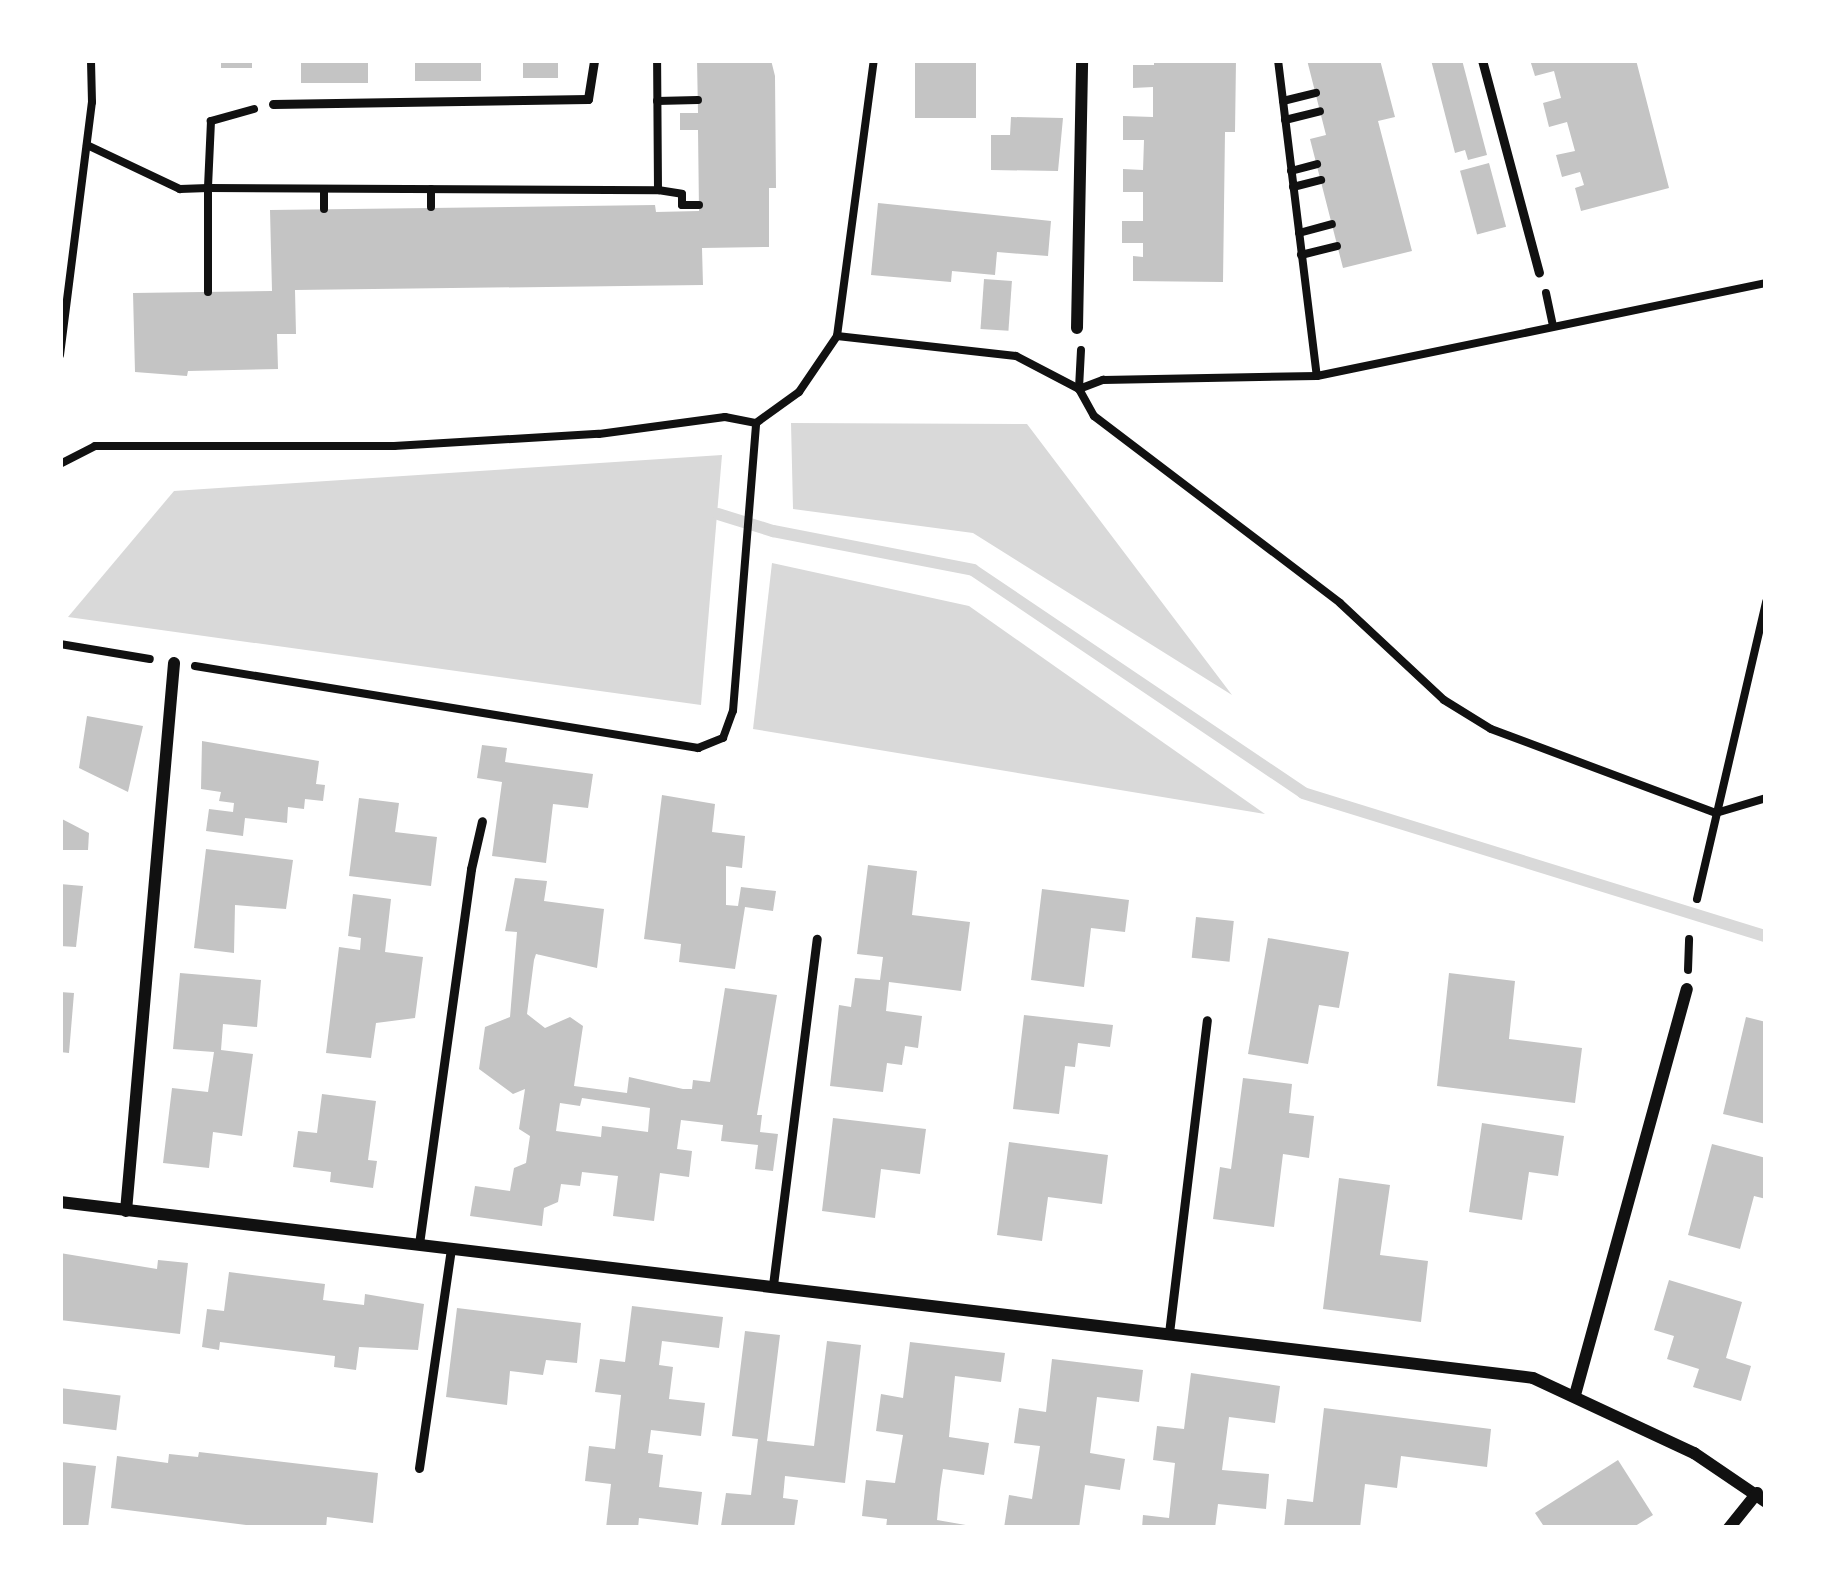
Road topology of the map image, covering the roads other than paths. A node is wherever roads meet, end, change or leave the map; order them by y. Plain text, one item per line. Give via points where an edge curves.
1 (594, 60) edge
2 (1082, 60) edge
3 (1482, 60) edge
4 (273, 104) road end
5 (1538, 273) road end
6 (1077, 328) road end
7 (174, 663) road end
8 (482, 821) dead end
9 (818, 939) dead end
10 (1687, 989) dead end
11 (1207, 1020) dead end
12 (60, 1202) edge
13 (126, 1210) junction
14 (419, 1244) junction
15 (451, 1248) junction
16 (773, 1286) junction
17 (1169, 1333) junction
18 (1575, 1395) junction
19 (419, 1468) dead end
20 (1761, 1497) edge
21 (1729, 1528) edge

1 - 4 lane via 588,99
2 - 6 street
3 - 5 lane
7 - 13 street
8 - 14 lane
9 - 16 lane
10 - 18 street
11 - 17 lane
12 - 13 street
13 - 14 street
14 - 15 street
15 - 16 street
15 - 19 lane
16 - 17 street
17 - 18 street via 1465,1366
18 - 20 street via 1694,1453
20 - 21 street

